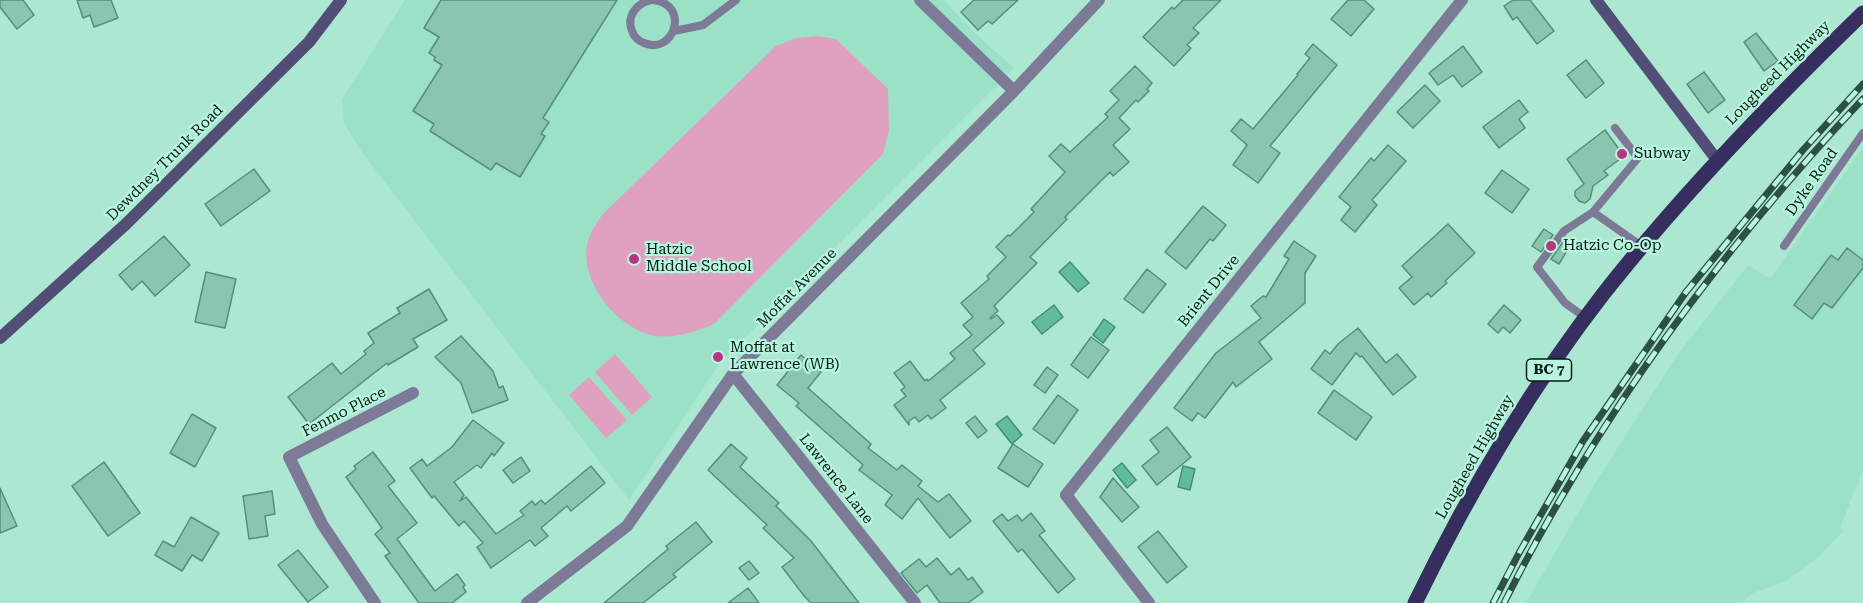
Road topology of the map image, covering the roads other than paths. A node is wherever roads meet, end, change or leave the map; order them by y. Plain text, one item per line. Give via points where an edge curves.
1 (341, 0) edge
2 (652, 0) edge
3 (736, 0) edge
4 (920, 0) edge
5 (1099, 0) edge
6 (1462, 0) edge
7 (1596, 0) edge
8 (1863, 13) edge
9 (674, 31) junction
10 (1014, 92) junction
11 (1615, 128) dead end
12 (1863, 133) edge
13 (1717, 160) junction
14 (1593, 212) junction
15 (1784, 246) dead end
16 (1643, 247) junction
17 (1586, 318) junction
18 (0, 338) edge
19 (733, 374) junction
20 (413, 393) dead end
21 (375, 603) edge
22 (527, 603) edge
23 (915, 603) edge
24 (1149, 603) edge
25 (1415, 603) edge

1 - 18 main road, Dewdney Trunk Road via 309,42 126,224
2 - 9 lane via 671,9 675,16
2 - 9 lane via 638,5 630,18 632,33 650,45 658,45
3 - 9 lane via 703,25
4 - 10 street
5 - 10 street, Moffat Avenue
6 - 24 street, Brient Drive via 1066,495
7 - 13 main road
8 - 13 main road, Lougheed Highway / BC 7
10 - 19 street, Moffat Avenue
11 - 14 lane via 1638,158
12 - 15 lane, Dyke Road
13 - 16 main road, Lougheed Highway / BC 7
14 - 16 lane
14 - 17 lane via 1564,231 1537,267 1565,303
16 - 17 main road, Lougheed Highway / BC 7
17 - 25 main road, Lougheed Highway / BC 7 via 1506,436
19 - 22 street, Moffat Avenue via 627,526
19 - 23 street, Lawrence Lane
20 - 21 street, Fenmo Place via 289,457 322,524

